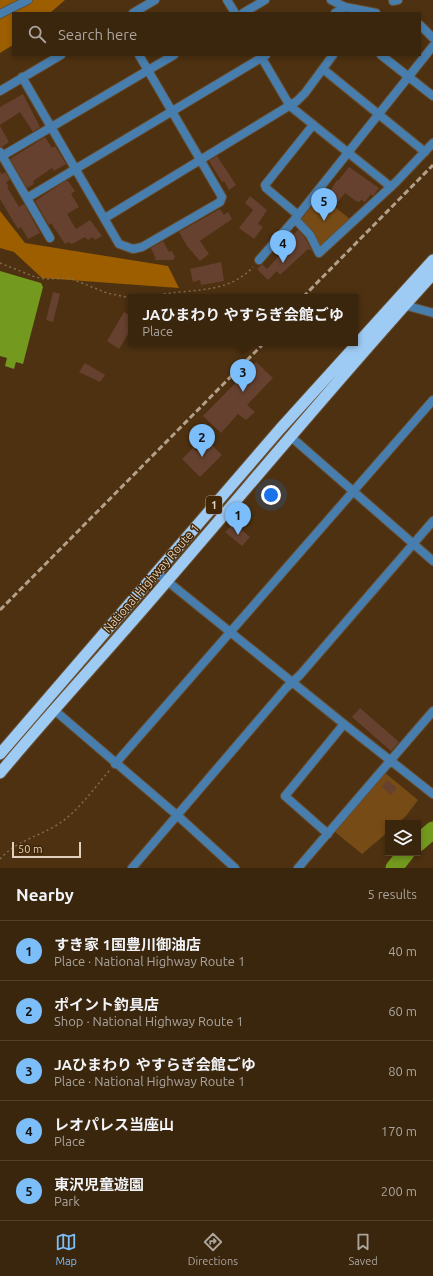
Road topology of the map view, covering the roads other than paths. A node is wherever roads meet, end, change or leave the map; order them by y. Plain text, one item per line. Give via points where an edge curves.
1 (28, 0) edge
2 (155, 0) edge
3 (227, 0) edge
4 (265, 0) edge
5 (331, 0) edge
6 (345, 7) junction
7 (135, 12) edge
8 (234, 12) edge
9 (245, 12) edge
10 (337, 12) edge
11 (362, 12) edge
12 (0, 14) edge
13 (421, 26) edge
14 (433, 38) edge
15 (433, 46) edge
16 (58, 56) edge
17 (140, 56) edge
18 (172, 56) edge
19 (262, 56) edge
20 (332, 56) edge
21 (382, 56) edge
22 (323, 69) junction
23 (149, 70) junction
24 (22, 77) junction
25 (408, 77) junction
26 (0, 91) edge
27 (433, 96) edge
28 (290, 106) junction
29 (172, 110) junction
30 (378, 114) junction
31 (313, 125) junction
32 (51, 128) junction
33 (433, 143) edge
34 (348, 152) junction
35 (425, 152) junction
36 (1, 154) edge
37 (200, 159) junction
38 (76, 168) junction
39 (390, 187) junction
40 (27, 198) junction
41 (296, 217) junction
42 (104, 218) junction
43 (50, 238) dead end
44 (259, 260) road end
45 (433, 260) edge
46 (433, 274) edge
47 (404, 306) junction
48 (433, 313) edge
49 (358, 342) edge
50 (355, 346) edge
51 (433, 400) edge
52 (290, 436) junction
53 (353, 491) junction
54 (433, 521) edge
55 (413, 543) junction
56 (433, 560) edge
57 (156, 572) junction
58 (167, 581) junction
59 (230, 631) junction
60 (292, 682) junction
61 (53, 709) junction
62 (433, 711) edge
63 (344, 724) junction
64 (0, 754) edge
65 (389, 761) junction
66 (115, 764) junction
67 (0, 773) edge
68 (433, 794) edge
69 (178, 816) junction
70 (328, 834) junction
71 (132, 868) edge
72 (235, 868) edge
73 (298, 868) edge

1 - 12 street
2 - 7 street
3 - 8 street
4 - 9 street
5 - 6 street
6 - 10 street
6 - 11 street
13 - 14 street
15 - 25 street
16 - 24 street
17 - 23 street
18 - 23 street
19 - 28 street
19 - 29 street
20 - 22 street
21 - 25 street
22 - 28 street via 305,93
22 - 30 street
23 - 29 street
23 - 32 street
24 - 26 street
24 - 32 street
25 - 27 street
25 - 30 street
28 - 31 street
28 - 37 street
29 - 37 street
29 - 38 street
30 - 34 street
30 - 35 street
31 - 34 street
31 - 41 street via 265,185
32 - 36 street
32 - 38 street
33 - 35 street
34 - 39 street
34 - 41 street
35 - 39 street
36 - 40 street
37 - 42 street
37 - 42 street via 222,197 220,202 142,247 133,249 119,244
38 - 40 street
38 - 42 street
39 - 41 street via 319,253 310,235
40 - 43 street
41 - 44 street
45 - 49 highway, National Highway Route 1 / 1
46 - 47 highway, National Highway Route 1 / 1
47 - 48 street
47 - 52 highway, National Highway Route 1 / 1
50 - 57 highway, National Highway Route 1 / 1
51 - 53 street
52 - 53 street
52 - 58 highway, National Highway Route 1 / 1
53 - 55 street
53 - 59 street
54 - 55 street
55 - 56 street
55 - 60 street
57 - 58 street
57 - 64 highway, National Highway Route 1 / 1
58 - 59 street
58 - 61 highway, National Highway Route 1 / 1
59 - 60 street
59 - 66 street
60 - 63 street
60 - 69 street
61 - 66 street
61 - 67 highway, National Highway Route 1 / 1
62 - 65 street
63 - 65 street
63 - 70 street via 285,796
65 - 68 street
65 - 70 street
66 - 69 street
69 - 71 street
69 - 72 street
70 - 73 street

